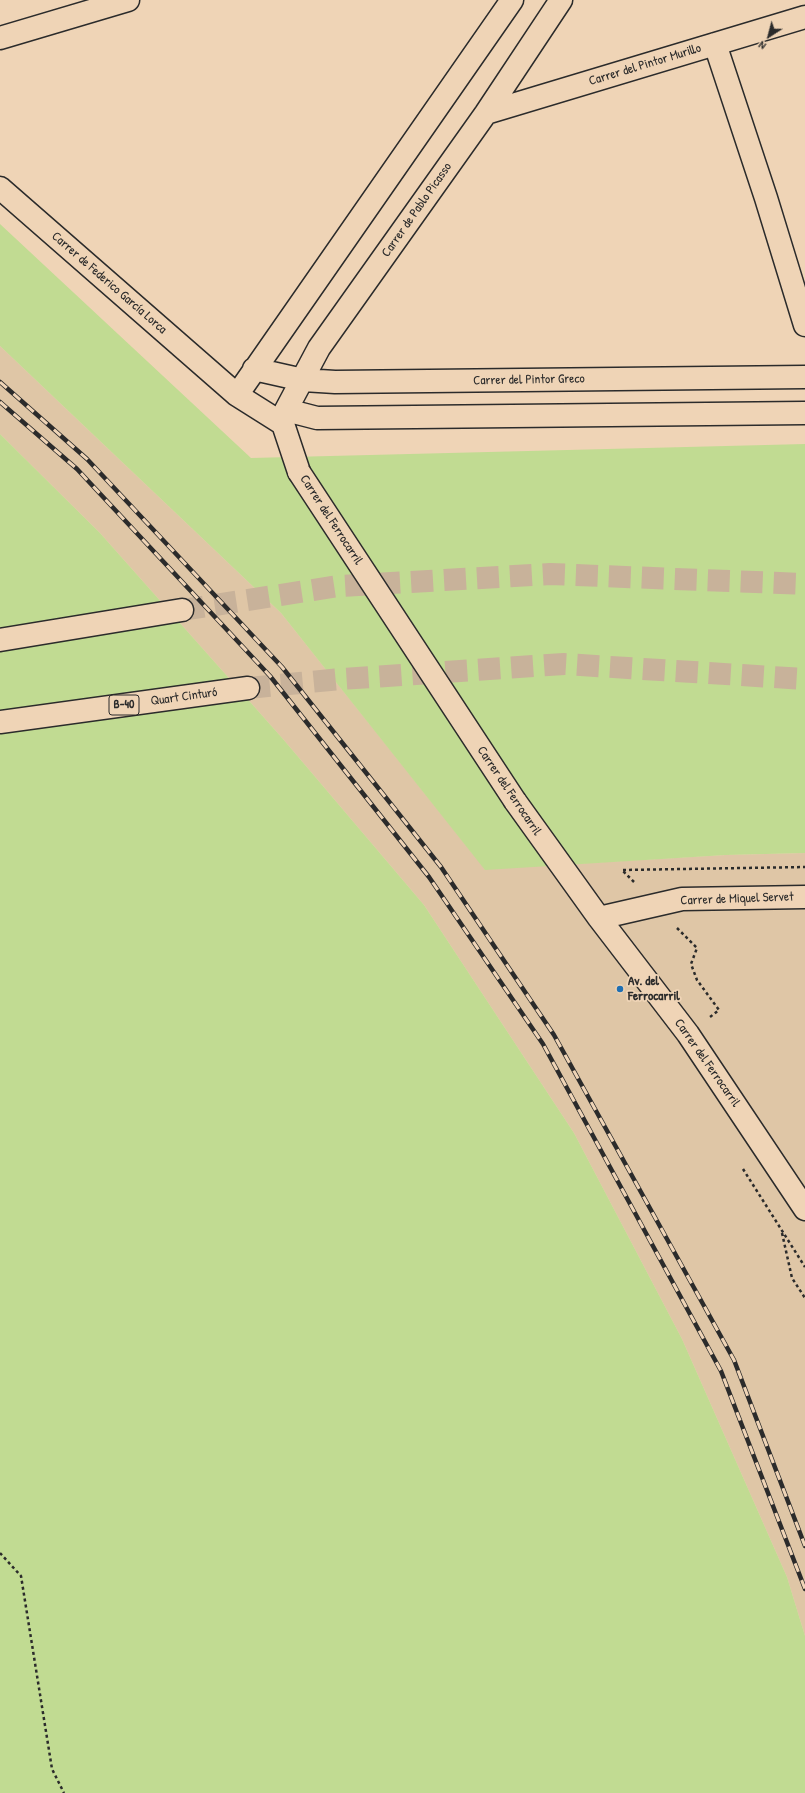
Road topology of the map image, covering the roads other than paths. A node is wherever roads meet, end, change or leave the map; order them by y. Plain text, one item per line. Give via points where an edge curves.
1 (128, 0) edge
2 (512, 0) edge
3 (561, 0) edge
4 (805, 17) edge
5 (0, 38) edge
6 (715, 44) junction
7 (486, 113) junction
8 (0, 188) edge
9 (805, 326) edge
10 (254, 369) junction
11 (805, 377) edge
12 (303, 380) junction
13 (237, 395) junction
14 (805, 413) edge
15 (284, 417) junction
16 (182, 610) tunnel mouth
17 (0, 640) edge
18 (248, 688) tunnel mouth
19 (0, 722) edge
20 (805, 897) edge
21 (599, 918) junction
22 (805, 1208) edge

1 - 5 main road
2 - 10 main road
3 - 7 main road, Carrer de Pablo Picasso
4 - 6 main road, Carrer del Pintor Murillo
6 - 7 main road, Carrer del Pintor Murillo
6 - 9 main road
7 - 12 main road, Carrer de Pablo Picasso via 320,348
8 - 13 main road, Carrer de Federico García Lorca
10 - 12 main road, Carrer del Pintor Greco
10 - 13 main road
11 - 12 main road, Carrer del Pintor Greco via 343,382
12 - 15 main road, Carrer de Pablo Picasso
13 - 15 main road
14 - 15 main road
15 - 21 main road, Carrer del Ferrocarril, bridge via 299,472 516,801
16 - 17 main road
18 - 19 main road, Quart Cinturó / B-40
20 - 21 main road, Carrer de Miquel Servet via 682,899
21 - 22 main road, Carrer del Ferrocarril via 688,1034

